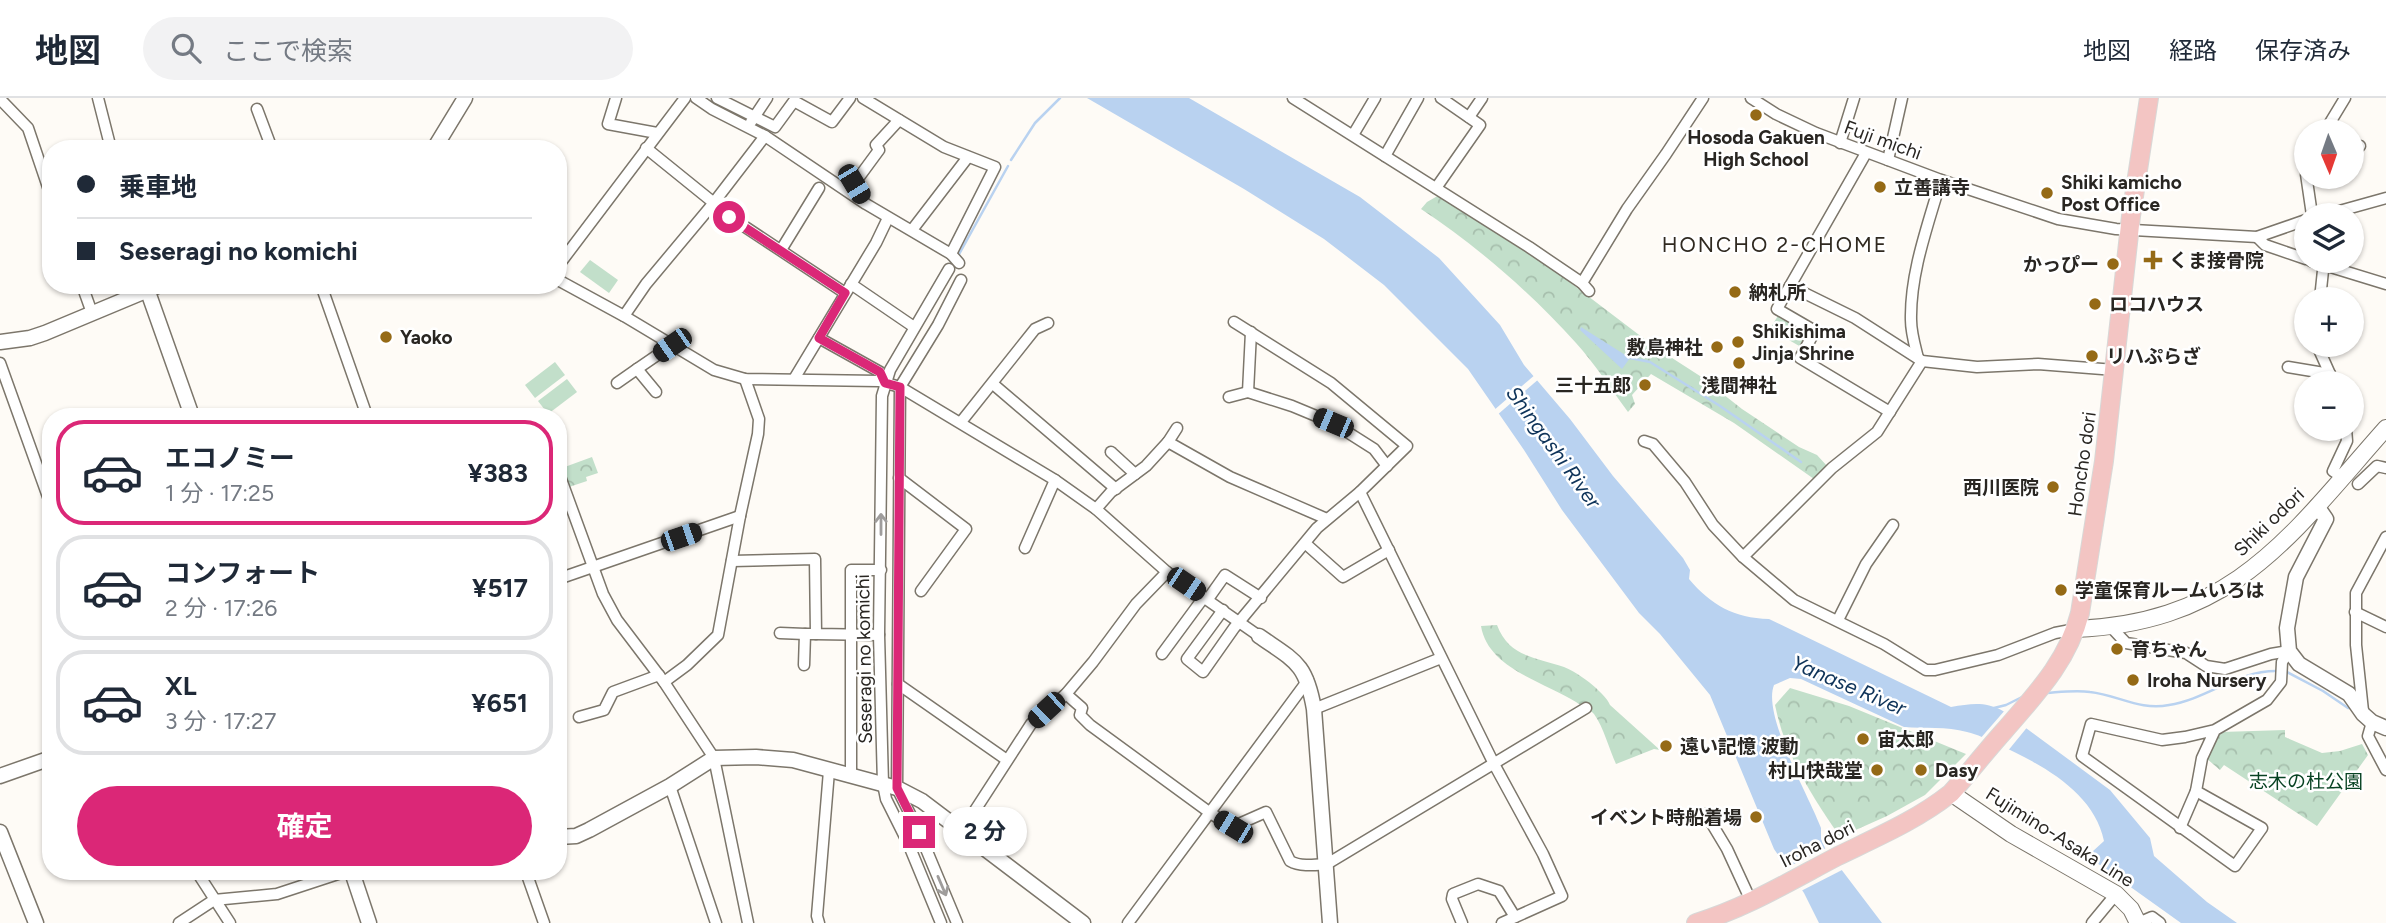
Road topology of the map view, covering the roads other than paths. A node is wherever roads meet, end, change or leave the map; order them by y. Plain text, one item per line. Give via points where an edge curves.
1 (98, 98) edge
2 (465, 98) edge
3 (616, 98) edge
4 (685, 98) edge
5 (696, 98) edge
6 (768, 98) edge
7 (850, 98) edge
8 (863, 98) edge
9 (1293, 98) edge
10 (1375, 98) edge
11 (1418, 98) edge
12 (1441, 98) edge
13 (1482, 98) edge
14 (1703, 98) edge
15 (1751, 98) edge
16 (1854, 98) edge
17 (1902, 98) edge
18 (2150, 98) edge
19 (2345, 98) edge
20 (0, 99) edge
21 (717, 101) edge
22 (257, 109) dead end
23 (1469, 117) junction
24 (2332, 119) edge
25 (899, 120) junction
26 (751, 122) junction
27 (657, 134) junction
28 (1353, 135) junction
29 (765, 136) junction
30 (109, 140) edge
31 (269, 140) edge
32 (439, 140) edge
33 (1840, 143) junction
34 (646, 148) junction
35 (1866, 153) junction
36 (1385, 156) junction
37 (968, 157) junction
38 (1888, 160) junction
39 (42, 170) edge
40 (1941, 180) junction
41 (819, 188) dead end
42 (1436, 188) junction
43 (2386, 198) edge
44 (713, 204) junction
45 (866, 204) junction
46 (2364, 204) edge
47 (888, 218) junction
48 (2294, 224) edge
49 (2130, 229) junction
50 (912, 230) junction
51 (2257, 237) junction
52 (781, 250) junction
53 (567, 254) edge
54 (2294, 255) edge
55 (953, 262) junction
56 (2354, 273) edge
57 (961, 280) dead end
58 (2386, 284) edge
59 (567, 285) edge
60 (1790, 286) junction
61 (848, 288) junction
62 (85, 294) edge
63 (137, 294) edge
64 (155, 294) edge
65 (324, 294) edge
66 (92, 313) junction
67 (624, 316) junction
68 (1234, 322) dead end
69 (1048, 323) dead end
70 (914, 327) junction
71 (1251, 332) junction
72 (819, 338) junction
73 (0, 342) edge
74 (672, 345) junction
75 (1920, 360) junction
76 (0, 363) edge
77 (2288, 367) dead end
78 (638, 369) junction
79 (2115, 369) junction
80 (2303, 371) edge
81 (745, 379) junction
82 (793, 379) junction
83 (617, 383) dead end
84 (885, 383) junction
85 (993, 384) junction
86 (900, 387) junction
87 (656, 392) dead end
88 (1248, 392) junction
89 (1228, 397) dead end
90 (190, 408) edge
91 (364, 408) edge
92 (1891, 412) junction
93 (961, 422) junction
94 (1177, 428) dead end
95 (2386, 428) edge
96 (1644, 441) dead end
97 (2347, 441) edge
98 (1168, 442) junction
99 (1111, 452) dead end
100 (1387, 466) junction
101 (2386, 468) edge
102 (1135, 474) junction
103 (2338, 474) junction
104 (899, 478) junction
105 (42, 480) edge
106 (1055, 480) junction
107 (2358, 484) dead end
108 (1116, 489) junction
109 (1360, 492) junction
110 (567, 496) edge
111 (2318, 506) junction
112 (1096, 509) junction
113 (740, 516) junction
114 (1327, 519) junction
115 (1893, 525) dead end
116 (2386, 537) edge
117 (1306, 544) junction
118 (1025, 548) dead end
119 (1389, 550) junction
120 (1743, 557) junction
121 (732, 561) junction
122 (593, 567) junction
123 (881, 570) junction
124 (1167, 572) junction
125 (567, 576) edge
126 (921, 591) dead end
127 (1206, 598) junction
128 (1261, 598) junction
129 (1223, 610) junction
130 (2355, 612) junction
131 (1838, 621) junction
132 (1241, 622) junction
133 (2110, 626) junction
134 (2386, 627) edge
135 (2076, 629) junction
136 (780, 633) dead end
137 (811, 634) junction
138 (851, 634) junction
139 (879, 635) junction
140 (1259, 636) joint
141 (2289, 651) junction
142 (1162, 654) dead end
143 (1441, 658) junction
144 (804, 665) dead end
145 (662, 679) junction
146 (1308, 680) junction
147 (898, 684) junction
148 (1066, 694) junction
149 (1586, 708) dead end
150 (1314, 709) junction
151 (579, 717) dead end
152 (2368, 718) junction
153 (2386, 729) edge
154 (2215, 730) junction
155 (714, 758) junction
156 (1007, 760) junction
157 (42, 761) edge
158 (1494, 764) junction
159 (2386, 770) edge
160 (828, 771) junction
161 (850, 775) junction
162 (0, 776) edge
163 (670, 786) junction
164 (890, 786) junction
165 (2196, 791) junction
166 (1951, 793) junction
167 (1209, 813) junction
168 (1706, 814) dead end
169 (2180, 828) junction
170 (0, 832) edge
171 (961, 832) junction
172 (567, 837) edge
173 (1327, 864) junction
174 (202, 880) edge
175 (320, 880) edge
176 (355, 880) edge
177 (529, 880) edge
178 (2116, 894) junction
179 (1757, 898) junction
180 (215, 900) junction
181 (1515, 917) junction
182 (1718, 919) edge
183 (36, 923) edge
184 (179, 923) edge
185 (230, 923) edge
186 (369, 923) edge
187 (544, 923) edge
188 (716, 923) edge
189 (748, 923) edge
190 (819, 923) edge
191 (941, 923) edge
192 (957, 923) edge
193 (1083, 923) edge
194 (1128, 923) edge
195 (1330, 923) edge
196 (1462, 923) edge
197 (1502, 923) edge
198 (1696, 923) edge
199 (2092, 923) edge
200 (2138, 923) edge
201 (2160, 923) edge

1 - 30 street
2 - 32 street
3 - 27 street via 608,124
4 - 27 street
5 - 21 street
6 - 26 street
7 - 26 street via 832,122 794,101 775,127
8 - 25 street
9 - 28 street
10 - 28 street
11 - 36 street
12 - 23 street
13 - 23 street
14 - 42 street via 1627,209 1585,287
15 - 33 street, Fuji michi
16 - 33 street
17 - 38 street
18 - 49 main road, Honcho dori
19 - 24 street
20 - 39 street via 28,128
21 - 26 street
22 - 31 street
23 - 42 street via 1480,125
25 - 37 street
25 - 45 street via 876,145 879,150 854,184
26 - 29 street
27 - 34 street
28 - 36 street
29 - 44 street
29 - 45 street
33 - 35 street, Fuji michi
34 - 44 street
34 - 53 street
35 - 38 street, Fuji michi
35 - 60 street
36 - 42 street
37 - 50 street
37 - 55 street via 995,167
38 - 40 street, Fuji michi
40 - 49 street, Fuji michi via 2058,219
40 - 75 street via 1912,297 1910,323
41 - 52 street
43 - 46 street
44 - 52 street
44 - 67 street
45 - 47 street
47 - 50 street
47 - 61 street
48 - 51 street
49 - 51 street, Fuji michi
49 - 79 main road, Honcho dori
50 - 55 street
51 - 54 street via 2265,245
52 - 61 street
55 - 70 street
56 - 58 street
57 - 86 street
59 - 67 street
60 - 75 street via 1855,318
60 - 92 street via 1777,309 1815,331 1800,358
61 - 70 street
61 - 72 street
62 - 66 street
63 - 66 street
64 - 90 street
65 - 91 street
66 - 73 street via 30,338
67 - 74 street
68 - 71 street
69 - 85 street via 1035,329
70 - 84 street
71 - 88 street
71 - 100 street via 1331,383 1407,446
72 - 82 street
72 - 84 street via 880,372
74 - 78 street
74 - 81 street via 714,370
75 - 79 street via 1977,367
75 - 92 street
76 - 105 street
77 - 80 street
78 - 83 street
78 - 87 street
79 - 135 main road, Honcho dori via 2098,509
81 - 82 street
81 - 113 street via 759,419
82 - 84 street
84 - 86 street
123 -> 84 street, Seseragi no komichi
85 - 93 street
85 - 108 street
86 - 93 street
86 - 104 street, Seseragi no komichi
88 - 89 street
88 - 100 street via 1333,423 1374,449
92 - 120 street via 1877,432 1832,468
93 - 106 street
94 - 98 street
95 - 103 main road, Shiki odori
96 - 120 street via 1653,444 1713,525
97 - 103 street
98 - 102 street
98 - 114 street via 1230,477
99 - 102 street
100 - 109 street
101 - 107 street via 2377,466
102 - 108 street
103 - 111 main road, Shiki odori
104 - 126 street via 966,528
104 - 147 street, Seseragi no komichi
106 - 112 street
106 - 118 street
108 - 112 street
109 - 114 street
109 - 119 street
110 - 122 street
111 - 133 main road, Shiki odori via 2257,566 2212,595 2160,616
111 - 141 street via 2326,519 2296,578 2287,628
112 - 124 street
113 - 121 street
113 - 122 street
114 - 117 street
115 - 131 street via 1866,564
116 - 130 street via 2356,593
117 - 119 street via 1343,577
117 - 128 street
119 - 143 street
120 - 131 street via 1794,600
121 - 137 street via 815,559
121 - 145 street via 718,635 687,664
122 - 125 street
122 - 145 street via 617,620
123 - 138 street via 851,570
123 - 139 street, Seseragi no komichi
124 - 127 street
124 - 148 street
127 - 128 street via 1225,575
127 - 129 street
127 - 142 street
128 - 132 street
129 - 132 street
129 - 132 street via 1187,659 1203,671
130 - 134 street
130 - 152 street
131 - 135 street via 1926,670 1998,655
132 - 140 street
133 - 135 main road, Shiki odori
133 - 141 street via 2126,643 2186,653 2206,666 2225,669
135 - 166 main road, Honcho dori via 2051,676
136 - 137 street
137 - 138 street
137 - 144 street
138 - 139 street
138 - 161 street
139 - 164 street, Seseragi no komichi
140 - 146 street via 1298,663
141 - 152 street via 2299,664 2349,694
141 - 154 street via 2282,662 2281,682 2267,700
143 - 150 street
143 - 158 street
145 - 151 street via 613,692 604,710
145 - 155 street
146 - 150 street
146 - 167 street
147 - 156 street
147 - 164 street, Seseragi no komichi
148 - 156 street via 1031,724
148 - 167 street via 1082,708 1080,715 1090,725
149 - 158 street
150 - 173 street
152 - 153 street
152 - 159 street via 2368,736
154 - 165 street via 2202,758
154 - 169 street via 2162,740 2091,723 2082,756
155 - 160 street via 793,760
155 - 163 street
155 - 189 street
156 - 171 street
157 - 162 street
158 - 173 street
158 - 181 street via 1562,896
160 - 161 street
160 - 190 street
161 - 164 street
163 - 172 street
163 - 188 street
164 - 171 street via 922,801
164 - 191 street, Seseragi no komichi via 886,799
164 -> 192 street, Seseragi no komichi via 919,832
165 - 169 street
165 - 169 street via 2262,828 2235,866
166 - 178 main road, Fujimino-Asaka Line via 2011,834
166 - 179 main road, Iroha dori via 1913,819
167 - 173 street via 1233,827 1266,812 1290,861
167 - 194 street
168 - 179 street
170 - 183 street
171 - 193 street
173 - 195 street
174 - 180 street
175 - 180 street via 277,894
176 - 186 street
177 - 187 street
178 - 199 street
178 - 200 main road, Fujimino-Asaka Line via 2132,909
179 - 182 main road, Iroha dori
180 - 184 street
180 - 185 street
181 - 196 street via 1499,891 1478,884 1453,894
181 - 197 street
182 - 198 main road, Iroha dori
200 - 201 street via 2152,917

